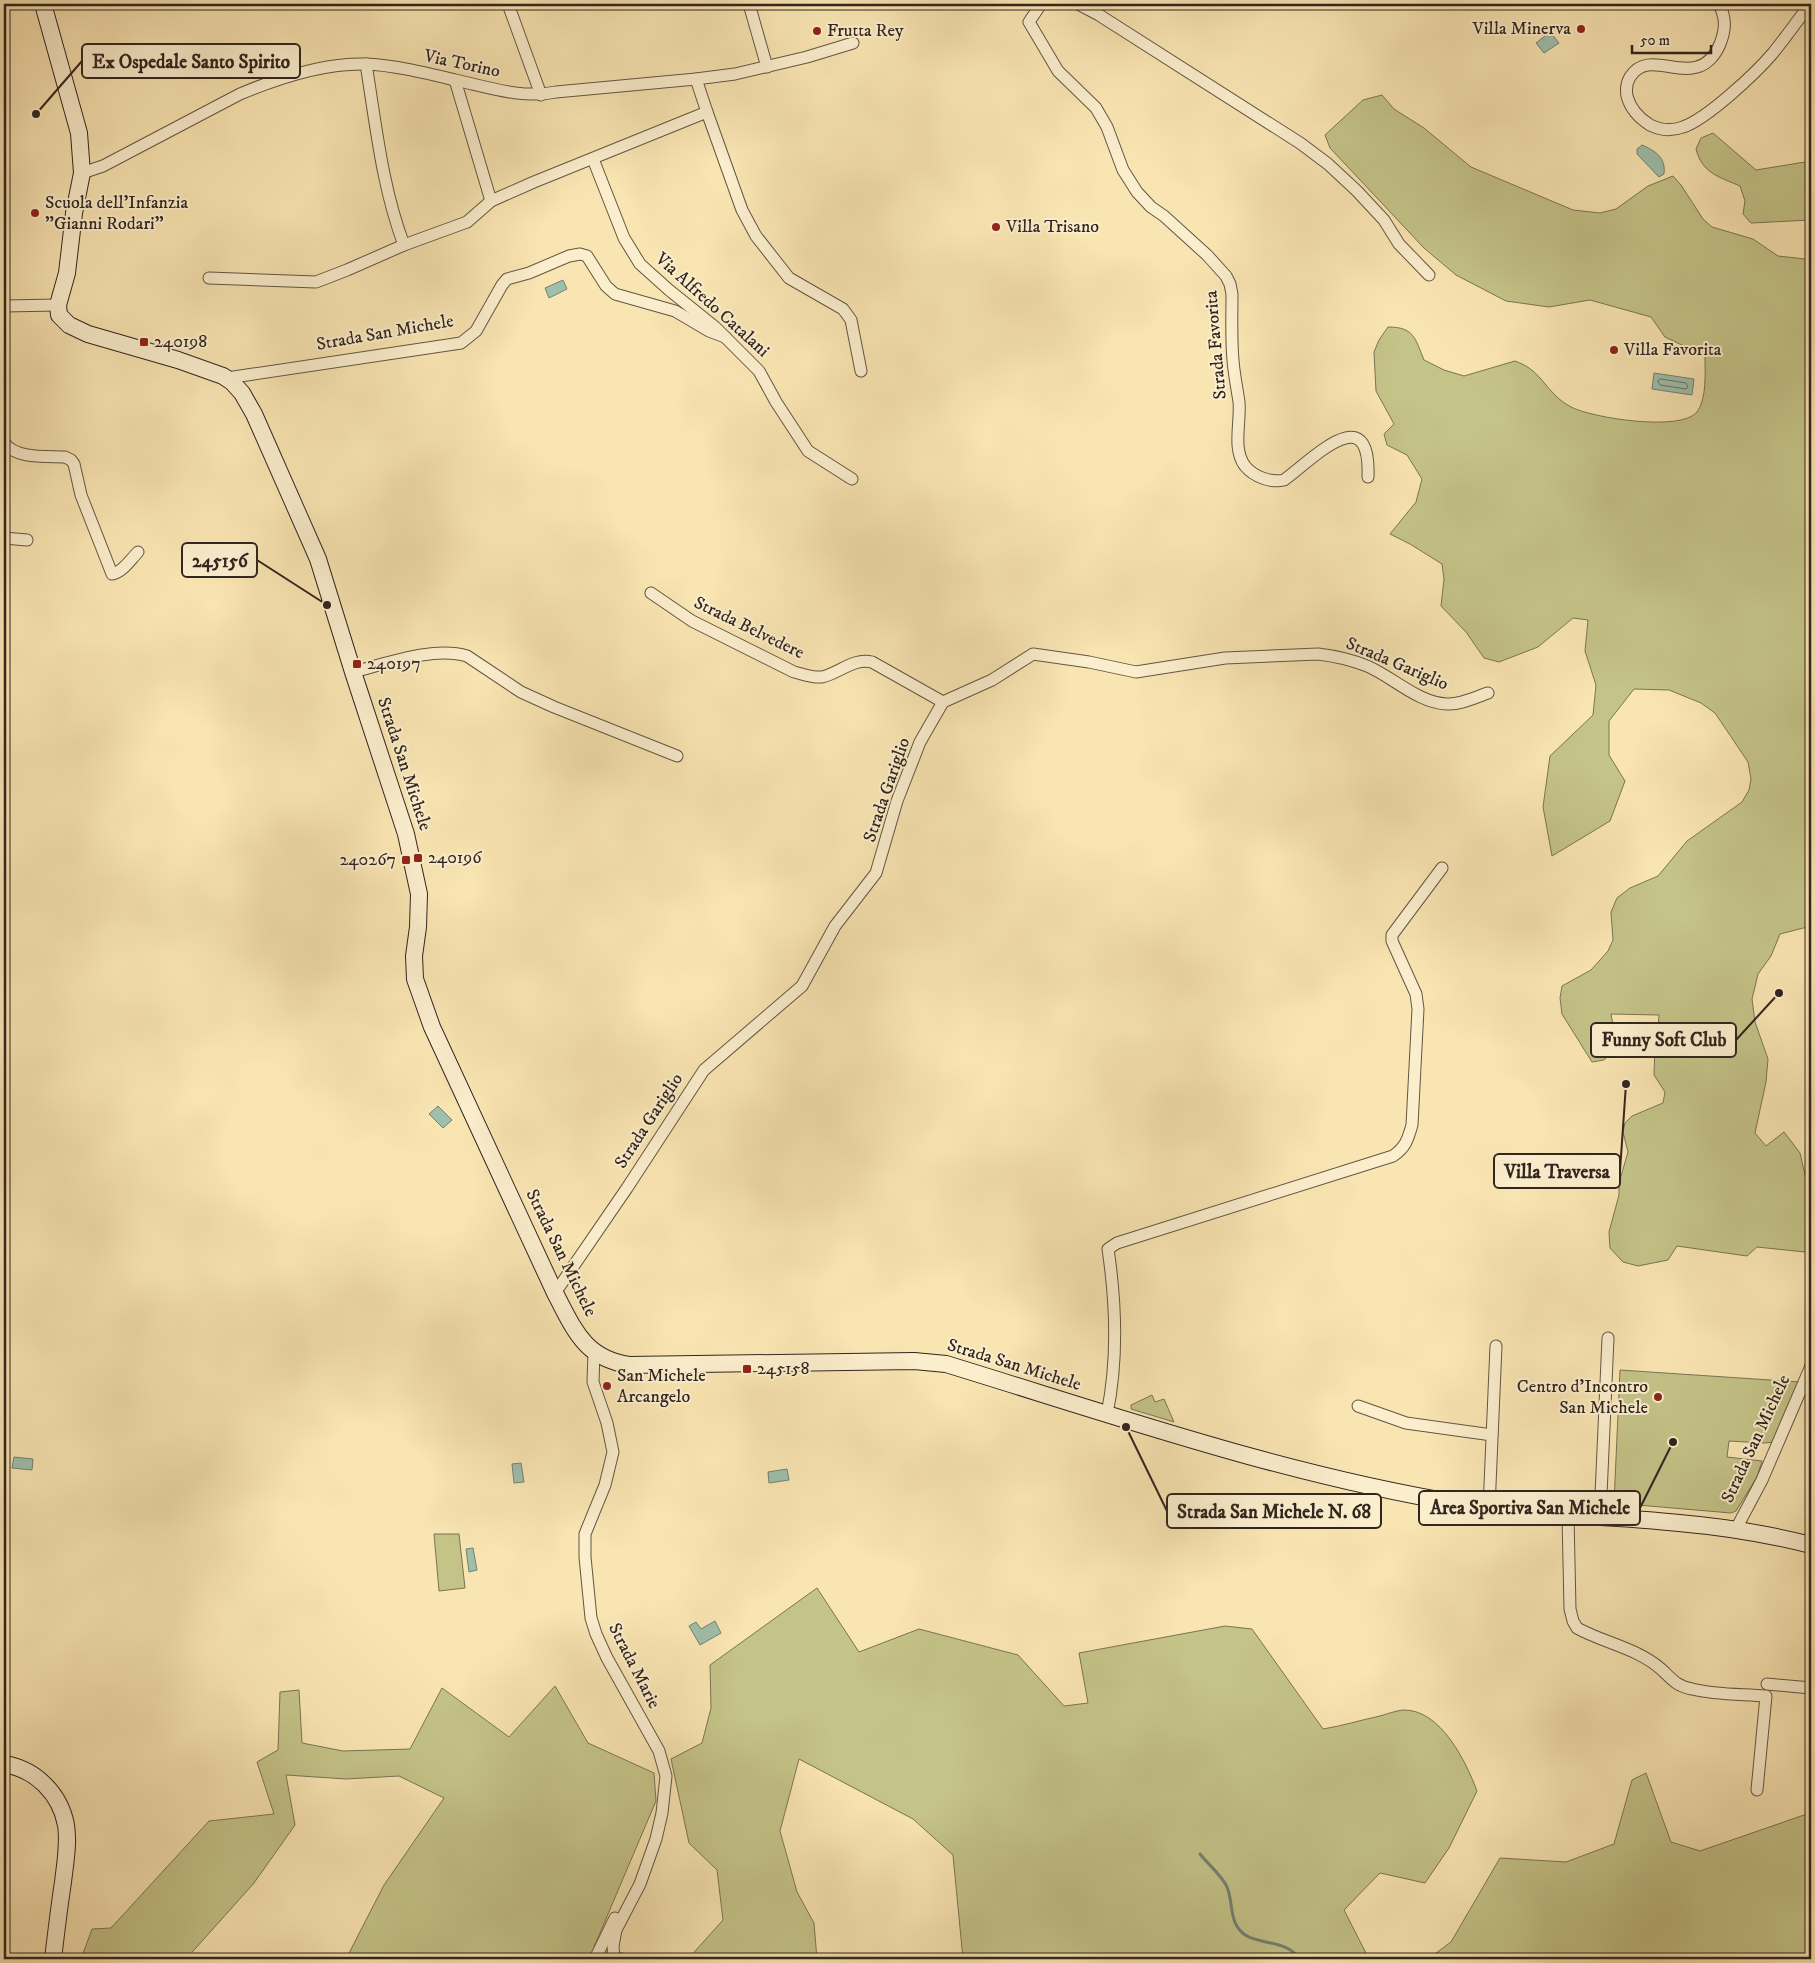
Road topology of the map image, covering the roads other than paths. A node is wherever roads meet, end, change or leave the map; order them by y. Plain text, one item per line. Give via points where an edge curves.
1 (43, 4) edge
2 (508, 4) edge
3 (749, 4) edge
4 (1041, 4) edge
5 (1078, 4) edge
6 (1719, 4) edge
7 (1810, 4) edge
8 (853, 43) dead end
9 (366, 64) junction
10 (767, 67) junction
11 (696, 79) junction
12 (455, 80) junction
13 (541, 95) junction
14 (707, 112) junction
15 (593, 159) junction
16 (82, 173) junction
17 (491, 202) junction
18 (404, 244) junction
19 (1429, 275) dead end
20 (210, 278) dead end
21 (58, 305) junction
22 (4, 306) edge
23 (725, 337) junction
24 (861, 371) dead end
25 (227, 378) junction
26 (4, 442) edge
27 (1368, 477) dead end
28 (852, 479) dead end
29 (4, 538) edge
30 (27, 540) dead end
31 (138, 552) dead end
32 (651, 593) dead end
33 (353, 672) junction
34 (1488, 693) dead end
35 (943, 702) junction
36 (677, 756) dead end
37 (1442, 868) dead end
38 (555, 1293) junction
39 (1608, 1338) dead end
40 (1496, 1346) dead end
41 (594, 1352) junction
42 (1811, 1366) edge
43 (1358, 1406) dead end
44 (1107, 1414) junction
45 (1492, 1435) junction
46 (1489, 1508) junction
47 (1568, 1515) junction
48 (1600, 1518) junction
49 (1736, 1530) junction
50 (1811, 1545) edge
51 (1767, 1684) dead end
52 (1811, 1688) edge
53 (4, 1764) edge
54 (1757, 1790) dead end
55 (634, 1894) junction
56 (53, 1959) edge
57 (595, 1959) edge
58 (614, 1959) edge

1 - 16 street via 79,133
2 - 13 street
3 - 10 street
4 - 27 street, Strada Favorita via 1029,22 1058,71 1096,108 1122,170 1150,207 1207,255 1230,284 1232,358 1239,412 1238,442 1244,465 1265,479 1284,480 1336,441 1354,437 1365,444 1369,460
5 - 19 street via 1108,20 1328,164 1377,213 1399,244
6 - 7 street via 1726,24 1717,52 1707,62 1688,69 1649,64 1642,66 1628,80 1626,94 1630,105 1652,126 1671,130 1682,128 1703,116 1753,74
8 - 10 street, Via Torino
9 - 12 street, Via Torino
9 - 16 street, Via Torino via 334,66 260,86
9 - 18 street via 387,189
10 - 11 street, Via Torino
11 - 13 street, Via Torino
11 - 14 street
12 - 13 street, Via Torino via 516,94
12 - 17 street
14 - 15 street
14 - 24 street via 742,210 756,236 789,278 842,309 851,320
15 - 17 street
15 - 23 street, Via Alfredo Catalani via 624,238 640,264
16 - 21 street via 67,273
17 - 18 street via 467,222
18 - 20 street via 316,282
21 - 22 street
21 - 25 street, Strada San Michele via 61,318 82,331
23 - 25 street, Strada San Michele via 675,311 615,294 587,256 580,254 507,279 476,331 460,343
23 - 28 street, Via Alfredo Catalani via 759,371 808,451
25 - 33 street, Strada San Michele via 242,393 254,414 312,546
26 - 31 street via 7,448 18,453 71,460 112,574 121,570
29 - 30 street
32 - 35 street, Strada Belvedere via 692,620 794,672 823,676 860,660 872,662
33 - 36 street via 405,659 458,653 521,692
33 - 38 street, Strada San Michele via 406,834 417,880 419,908 414,969 419,991 432,1027
34 - 35 street, Strada Gariglio via 1453,704 1438,703 1368,667 1318,654 1225,658 1136,672 1033,654 992,680
35 - 38 street, Strada Gariglio via 920,742 897,801 876,873 835,926 802,986 704,1070
37 - 44 street via 1392,935 1416,994 1418,1009 1412,1125 1403,1149 1393,1156 1116,1243 1108,1249 1114,1287 1114,1321 1112,1393
38 - 41 street, Strada San Michele via 571,1323
39 - 48 street
40 - 45 street
41 - 44 street, Strada San Michele via 614,1363 629,1365 934,1362
41 - 55 street, Strada Marie via 593,1382 614,1452 585,1534 591,1618 608,1658 659,1750 666,1776 656,1839
42 - 49 street, Strada San Michele via 1762,1480
43 - 45 street via 1406,1423
44 - 46 street, Strada San Michele via 1282,1465 1412,1496
45 - 46 street
46 - 47 street, Strada San Michele
47 - 48 street, Strada San Michele
47 - 54 street via 1570,1608 1577,1628 1642,1656 1679,1685 1693,1690 1766,1696
48 - 49 street, Strada San Michele via 1678,1522
49 - 50 street, Strada San Michele
51 - 52 street
53 - 56 street via 32,1773 42,1781 56,1800 66,1824 66,1858
55 - 57 street via 625,1900
55 - 58 street, Strada Marie via 616,1930 612,1946

